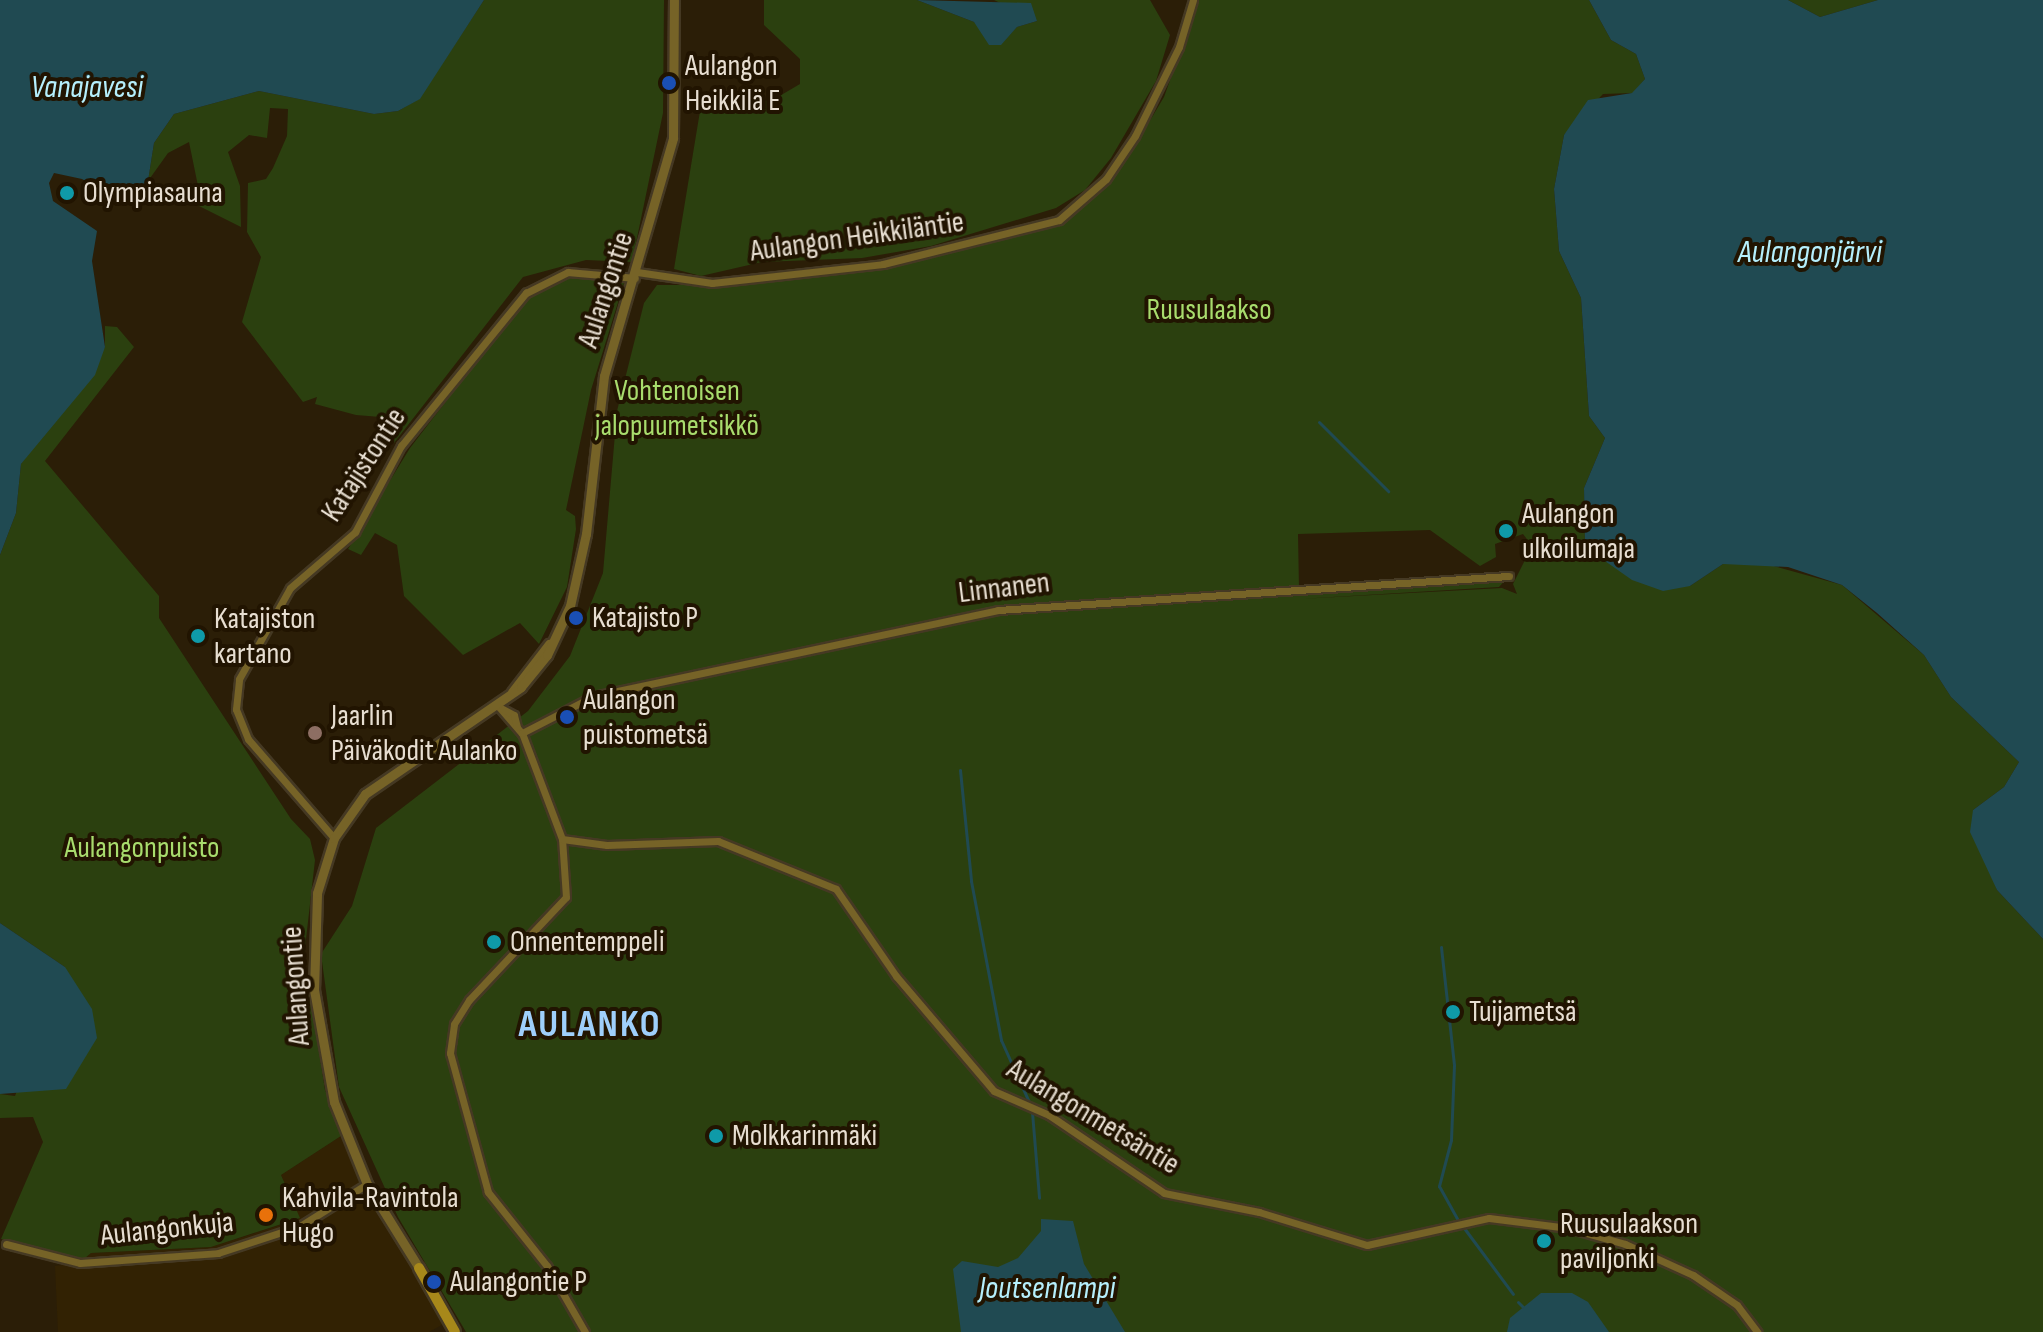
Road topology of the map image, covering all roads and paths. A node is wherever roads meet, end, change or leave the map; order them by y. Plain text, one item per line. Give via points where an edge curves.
1 (674, 0) edge
2 (1193, 0) edge
3 (636, 275) junction
4 (1509, 576) dead end
5 (499, 707) junction
6 (520, 730) junction
7 (334, 838) junction
8 (562, 839) junction
9 (367, 1184) junction
10 (6, 1244) dead end
11 (419, 1268) joint
12 (455, 1332) edge
13 (585, 1332) edge
14 (1757, 1332) edge

1 - 3 street, Aulangontie via 673,138
2 - 3 street, Aulangon Heikkiläntie via 1179,47 1135,136 1106,179 1059,220 873,265 712,283
3 - 5 street, Aulangontie via 596,417 581,564 555,639
3 - 7 street, Katajistontie via 568,272 526,293 401,446 355,532 290,588 239,679 236,709 248,739
4 - 6 street, Linnanen via 998,610 594,696
5 - 6 street via 514,715
5 - 7 street, Aulangontie via 392,771 365,794
6 - 8 street
7 - 9 street, Aulangontie via 317,893 314,990 334,1102
8 - 13 street via 566,897 469,1000 454,1024 450,1053 488,1192 547,1266
8 - 14 street, Aulangonmetsäntie via 607,845 718,841 836,889 896,976 994,1091 1049,1115 1164,1193 1259,1212 1367,1245 1489,1218 1568,1228 1625,1244 1693,1275 1737,1305
9 - 10 street, Aulangonkuja via 300,1226 218,1253 80,1263
9 - 11 street, Aulangontie
11 - 12 main road, Aulangontie

